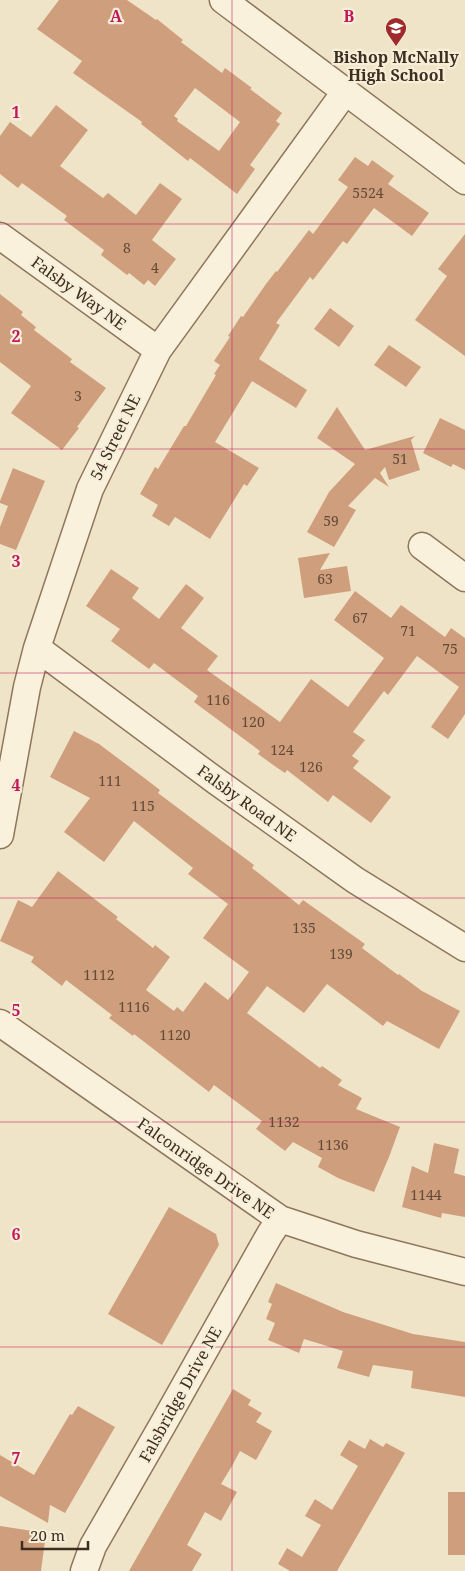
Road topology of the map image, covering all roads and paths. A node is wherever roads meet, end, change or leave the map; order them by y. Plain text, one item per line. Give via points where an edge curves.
1 (223, 0) edge
2 (345, 92) junction
3 (465, 181) edge
4 (0, 236) edge
5 (158, 350) junction
6 (422, 546) dead end
7 (465, 578) edge
8 (37, 648) junction
9 (0, 835) edge
10 (465, 948) edge
11 (0, 1023) edge
12 (280, 1219) junction
13 (465, 1272) edge
14 (84, 1571) edge

1 - 2 street
2 - 3 street
2 - 5 street, 54 Street NE
4 - 5 street, Falsby Way NE
5 - 8 street, 54 Street NE via 90,489
6 - 7 street
8 - 9 street, 54 Street NE
8 - 10 street, Falsby Road NE via 355,880
11 - 12 street, Falconridge Drive NE
12 - 13 street, Falconridge Drive NE via 356,1244
12 - 14 street, Falsbridge Drive NE via 93,1546

